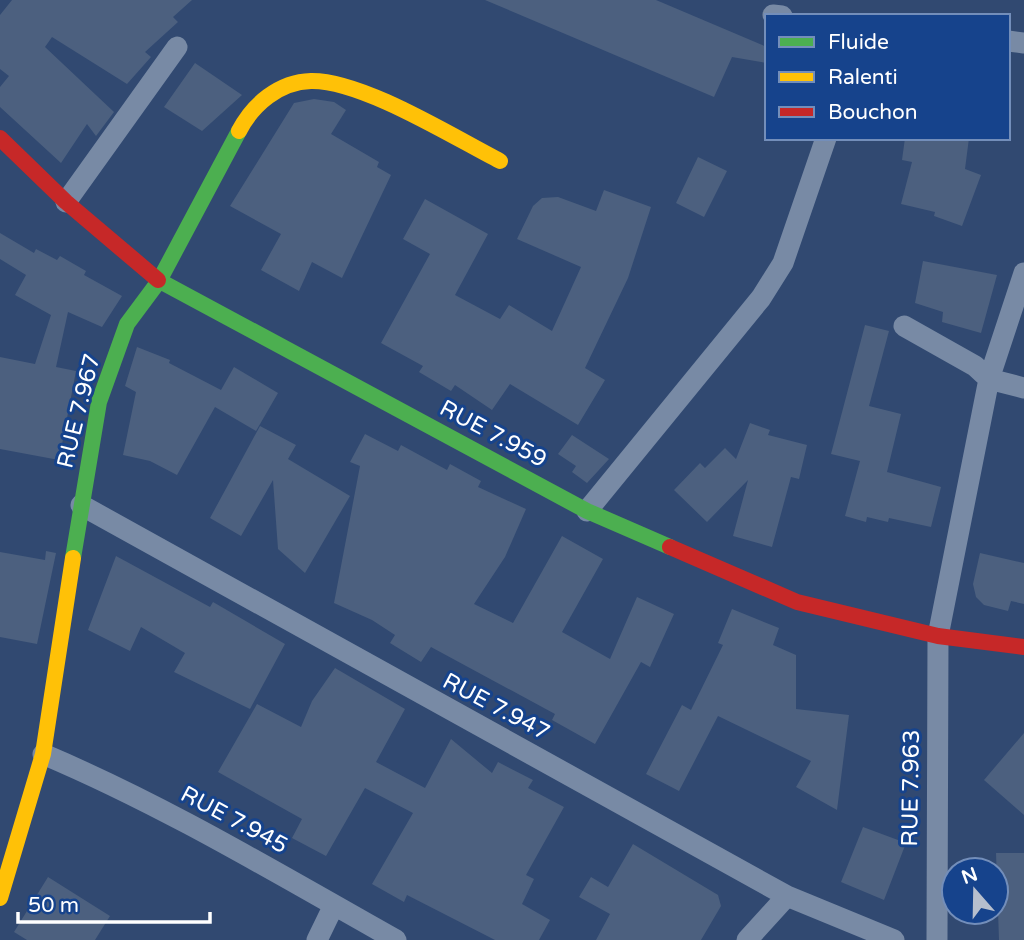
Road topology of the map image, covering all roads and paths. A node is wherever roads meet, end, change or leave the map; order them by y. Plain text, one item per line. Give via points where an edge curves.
1 (177, 47) dead end
2 (0, 138) edge
3 (824, 140) edge
4 (500, 161) dead end
5 (66, 202) junction
6 (1024, 273) edge
7 (159, 281) junction
8 (904, 326) dead end
9 (989, 379) junction
10 (1024, 388) edge
11 (81, 505) junction
12 (587, 511) junction
13 (938, 636) junction
14 (1024, 647) edge
15 (43, 754) junction
16 (787, 896) junction
17 (0, 898) edge
18 (334, 905) junction
19 (317, 940) edge
20 (396, 940) edge
21 (747, 940) edge
22 (894, 940) edge
23 (937, 940) edge

1 - 5 street
2 - 5 street, RUE 7.959
3 - 12 street via 783,263 761,298
4 - 7 street, RUE 7.967 via 341,86 315,80 290,85 261,100 237,129
5 - 7 street, RUE 7.959
6 - 9 street, RUE 7.963
7 - 11 street, RUE 7.967 via 127,324 109,372 99,402
7 - 12 street, RUE 7.959
8 - 9 street via 975,366
9 - 10 street
9 - 13 street, RUE 7.963
11 - 15 street, RUE 7.967
11 - 16 street, RUE 7.947
12 - 13 street, RUE 7.959 via 797,602
13 - 14 street, RUE 7.959
13 - 23 street, RUE 7.963
15 - 17 street, RUE 7.967
15 - 18 street, RUE 7.945 via 142,801
16 - 21 street
16 - 22 street, RUE 7.947
18 - 19 street
18 - 20 street, RUE 7.945

